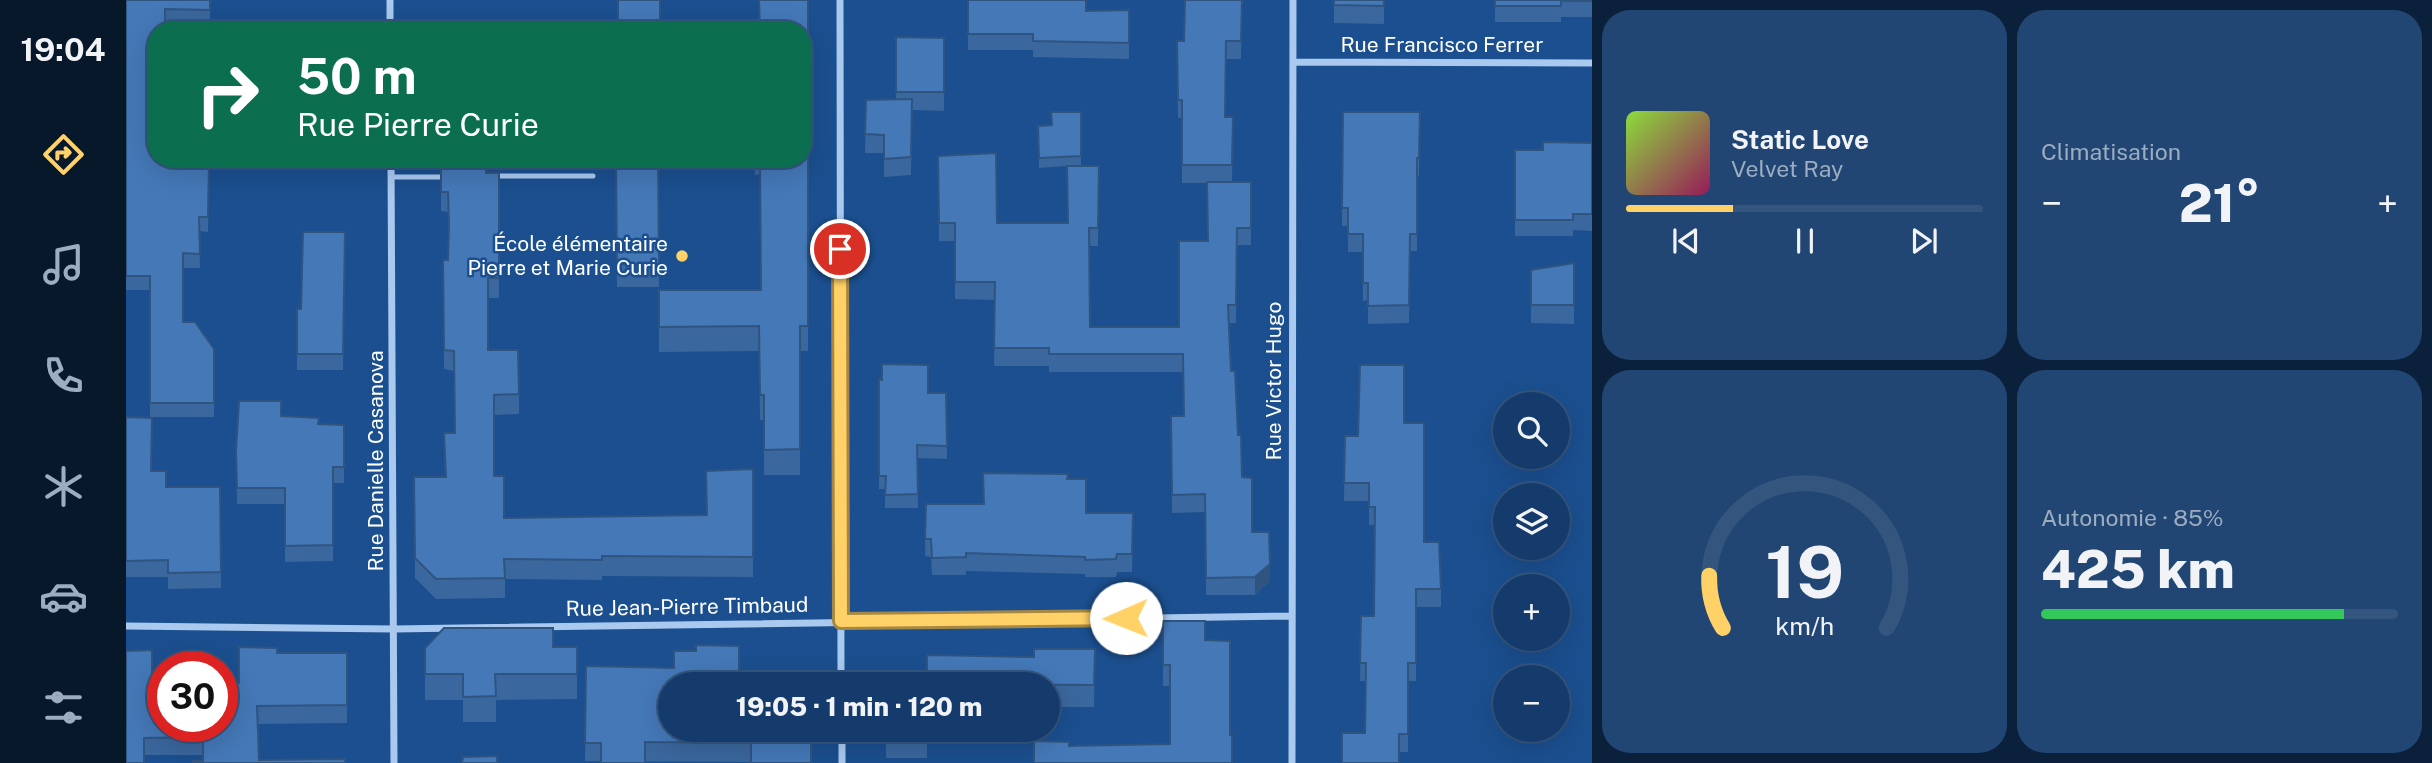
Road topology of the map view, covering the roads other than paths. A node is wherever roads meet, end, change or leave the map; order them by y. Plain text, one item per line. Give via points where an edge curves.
1 (390, 0) edge
2 (840, 0) edge
3 (1293, 0) edge
4 (390, 21) edge
5 (1293, 62) junction
6 (1592, 63) edge
7 (391, 168) edge
8 (485, 176) edge
9 (593, 176) dead end
10 (391, 177) junction
11 (458, 177) edge
12 (1291, 616) junction
13 (841, 621) junction
14 (126, 626) edge
15 (394, 629) junction
16 (841, 672) edge
17 (842, 742) edge
18 (394, 763) edge
19 (842, 763) edge
20 (1293, 763) edge

1 - 4 street
2 - 13 street
3 - 5 street, Rue Victor Hugo
5 - 6 street, Rue Francisco Ferrer
5 - 12 street, Rue Victor Hugo
7 - 10 street, Rue Danielle Casanova
8 - 9 lane
10 - 11 lane
10 - 15 street, Rue Danielle Casanova
12 - 13 street, Rue Jean-Pierre Timbaud
12 - 20 street, Rue Victor Hugo
13 - 15 street, Rue Jean-Pierre Timbaud
13 - 16 street
14 - 15 street, Rue Jean-Pierre Timbaud
15 - 18 street, Rue Danielle Casanova
17 - 19 street

